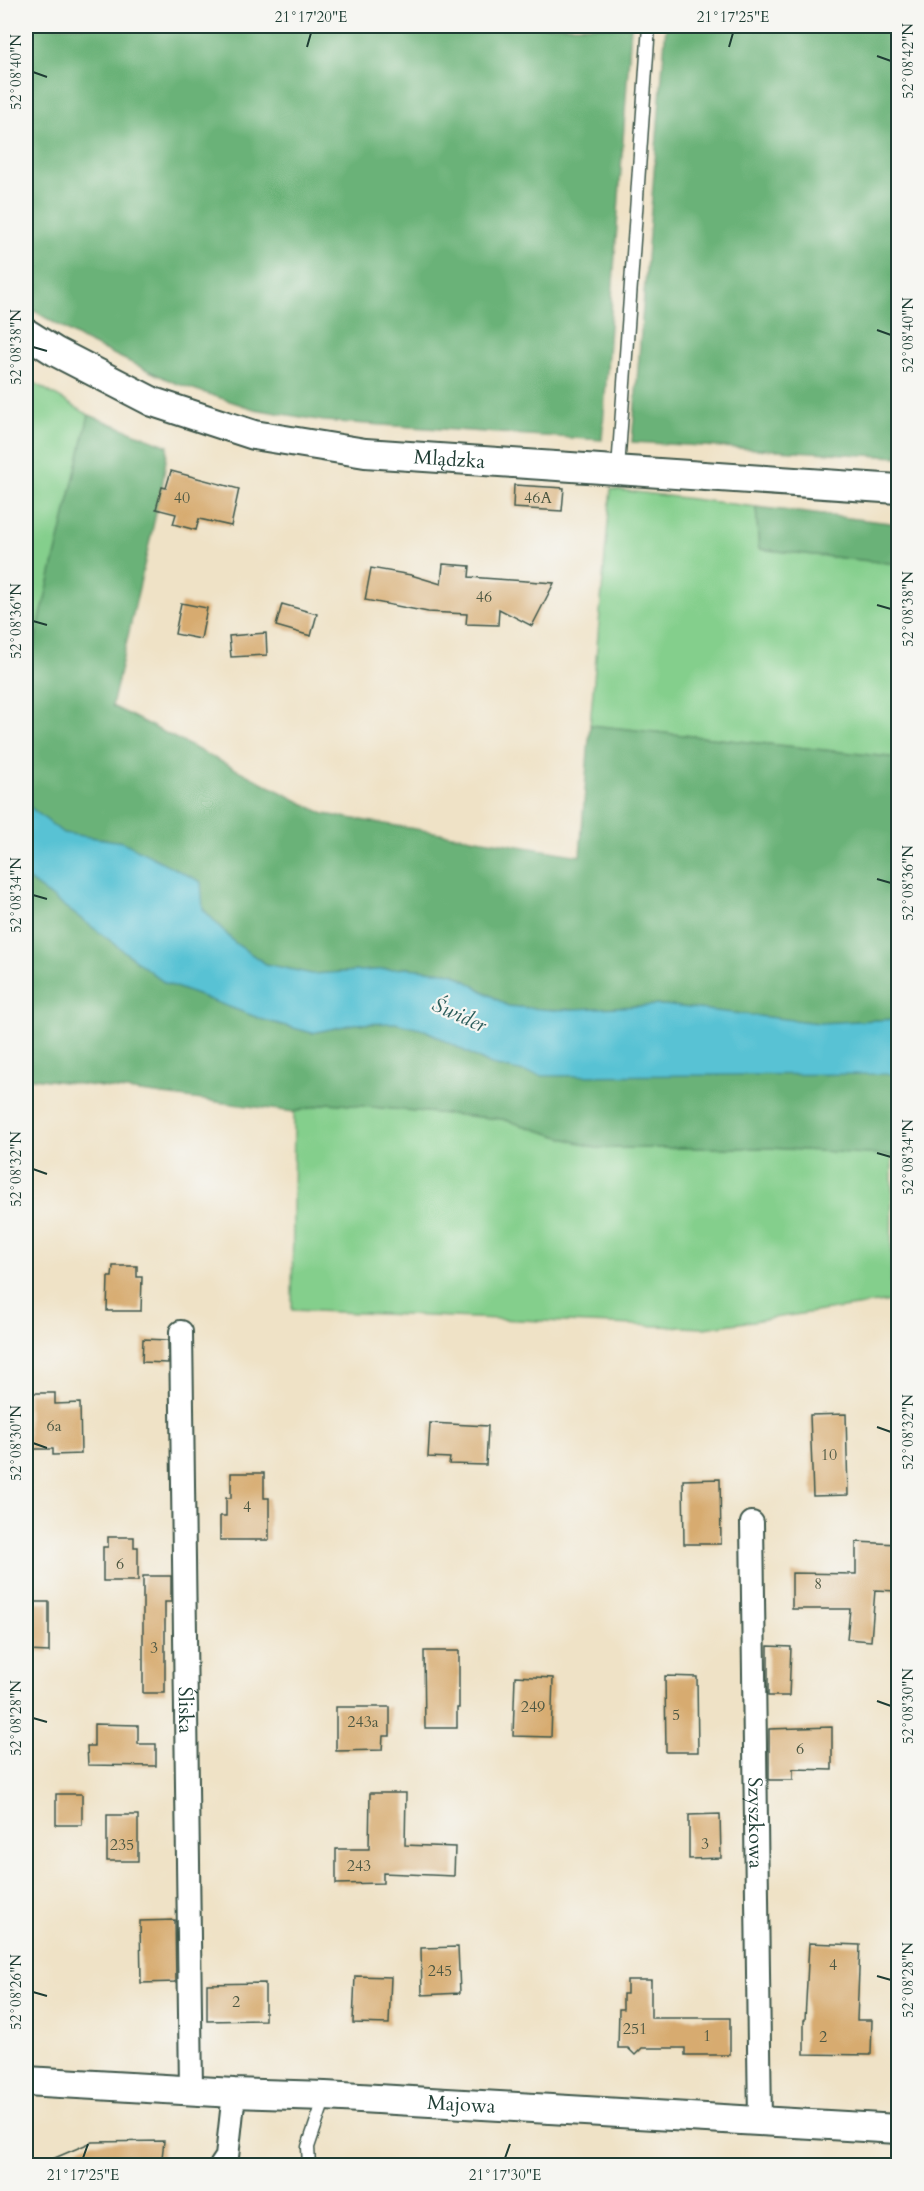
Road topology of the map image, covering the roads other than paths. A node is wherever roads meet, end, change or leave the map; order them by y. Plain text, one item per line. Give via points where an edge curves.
1 (649, 26) edge
2 (26, 333) edge
3 (618, 469) junction
4 (898, 489) edge
5 (181, 1332) dead end
6 (752, 1523) dead end
7 (26, 2081) edge
8 (191, 2089) junction
9 (234, 2093) junction
10 (325, 2096) junction
11 (760, 2122) junction
12 (898, 2129) edge
13 (221, 2166) edge
14 (309, 2166) edge

1 - 3 lane
2 - 3 street, Mlądzka via 153,402 254,435 365,453
3 - 4 street, Mlądzka
5 - 8 street, Śliska
6 - 11 street, Szyszkowa
7 - 8 street, Majowa
8 - 9 street, Majowa
9 - 10 street, Majowa
9 - 13 street via 227,2157
10 - 11 street, Majowa
10 - 14 lane via 308,2147
11 - 12 street, Majowa

